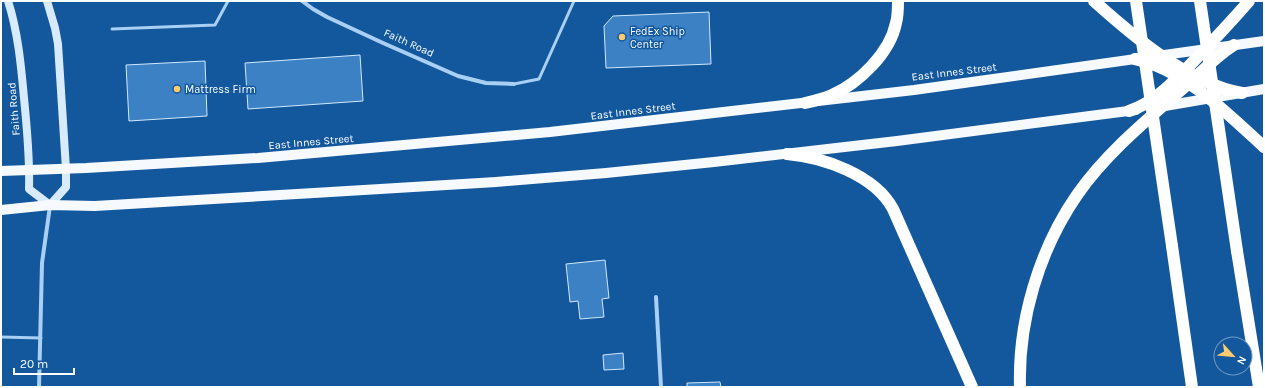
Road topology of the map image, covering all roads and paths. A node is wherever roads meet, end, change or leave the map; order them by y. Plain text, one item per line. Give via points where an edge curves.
1 (8, 1) edge
2 (47, 1) edge
3 (228, 1) edge
4 (302, 1) edge
5 (574, 1) edge
6 (898, 1) edge
7 (1094, 1) edge
8 (1136, 1) edge
9 (1200, 1) edge
10 (1249, 1) edge
11 (112, 30) dead end
12 (1264, 41) edge
13 (1234, 46) junction
14 (1204, 50) junction
15 (1162, 56) junction
16 (1135, 59) junction
17 (1181, 73) junction
18 (1192, 80) junction
19 (514, 84) joint
20 (1264, 89) edge
21 (1242, 93) junction
22 (1208, 99) junction
23 (805, 103) junction
24 (1162, 106) junction
25 (1129, 111) junction
26 (1264, 147) edge
27 (787, 154) junction
28 (66, 169) junction
29 (30, 170) junction
30 (1, 171) edge
31 (50, 206) junction
32 (1, 210) edge
33 (656, 297) dead end
34 (1, 337) edge
35 (41, 338) junction
36 (39, 387) edge
37 (661, 387) edge
38 (972, 387) edge
39 (1020, 387) edge
40 (1192, 387) edge
41 (1259, 387) edge

1 - 29 main road, Faith Road via 18,44
2 - 28 main road via 58,44
3 - 11 lane via 215,25
4 - 19 street, Faith Road via 328,17 458,76 486,83
5 - 19 lane via 539,79
6 - 23 highway via 893,32 876,59 846,87
7 - 15 highway
8 - 40 highway, bridge
9 - 41 highway, bridge
10 - 14 highway
12 - 13 main road, East Innes Street
13 - 14 main road, East Innes Street
13 - 18 highway via 1215,58
14 - 15 main road, East Innes Street
14 - 17 highway
15 - 16 main road, East Innes Street
15 - 17 highway
16 - 17 highway
16 - 23 main road, East Innes Street
17 - 18 highway
17 - 25 highway via 1152,100
18 - 21 highway
18 - 22 highway
18 - 24 highway
20 - 21 main road
21 - 22 main road
22 - 24 main road
22 - 26 highway
23 - 28 main road, East Innes Street via 383,148
24 - 25 main road
24 - 39 highway via 1099,168 1076,196 1058,227 1031,294 1021,347
25 - 27 main road
27 - 31 main road via 503,181 168,202
27 - 38 highway via 808,157 838,167 866,181 883,195 893,209
28 - 29 main road, East Innes Street
28 - 31 main road via 66,188
29 - 30 main road, East Innes Street
29 - 31 main road, Faith Road via 29,189
31 - 32 main road
31 - 35 street via 42,262
33 - 37 street
34 - 35 lane
35 - 36 street

